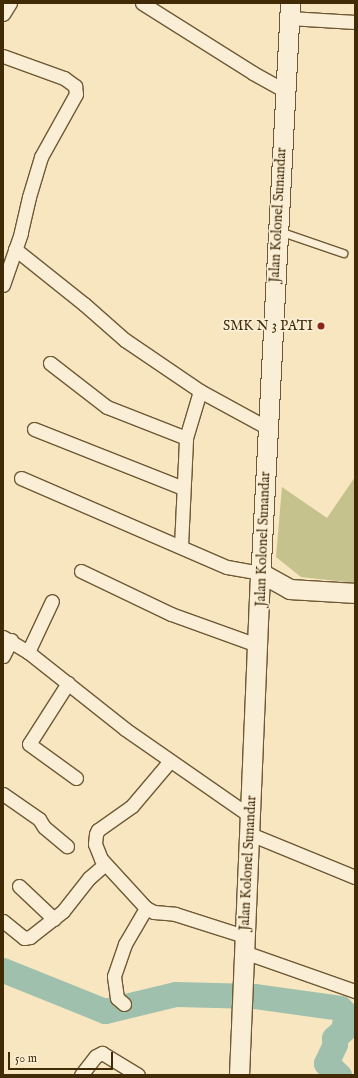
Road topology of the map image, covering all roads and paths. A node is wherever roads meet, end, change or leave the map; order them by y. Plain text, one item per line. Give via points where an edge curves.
1 (10, 3) edge
2 (142, 3) edge
3 (289, 10) edge
4 (3, 14) edge
5 (355, 22) edge
6 (3, 56) edge
7 (284, 90) junction
8 (277, 231) junction
9 (15, 250) junction
10 (343, 253) dead end
11 (3, 285) edge
12 (50, 363) dead end
13 (200, 391) junction
14 (268, 428) junction
15 (34, 429) dead end
16 (186, 438) junction
17 (21, 478) dead end
18 (183, 488) junction
19 (181, 546) junction
20 (81, 571) dead end
21 (261, 573) junction
22 (290, 589) junction
23 (355, 594) edge
24 (52, 601) dead end
25 (260, 606) junction
26 (7, 639) edge
27 (257, 645) junction
28 (28, 652) junction
29 (3, 656) edge
30 (68, 683) junction
31 (170, 761) junction
32 (76, 778) dead end
33 (4, 798) edge
34 (250, 825) junction
35 (67, 846) dead end
36 (104, 865) junction
37 (355, 877) edge
38 (19, 886) dead end
39 (146, 908) junction
40 (54, 919) junction
41 (3, 921) edge
42 (244, 944) junction
43 (355, 991) edge
44 (119, 996) dead end
45 (81, 1075) edge
46 (138, 1075) edge
47 (239, 1075) edge

1 - 4 street
2 - 7 street
3 - 5 street
3 - 7 main road, Jalan Kolonel Sunandar
6 - 9 street via 64,78 75,86 76,94 41,157
7 - 8 main road, Jalan Kolonel Sunandar
8 - 10 lane
8 - 14 main road, Jalan Kolonel Sunandar
9 - 11 street
9 - 13 street via 84,304 124,340
12 - 16 street via 107,407
13 - 14 street
13 - 16 street
14 - 21 main road, Jalan Kolonel Sunandar
15 - 18 street
16 - 18 street
17 - 19 street
18 - 19 street
19 - 21 street via 227,567
20 - 27 street via 171,614
21 - 22 main road
21 - 25 main road, Jalan Kolonel Sunandar
22 - 23 main road
22 - 25 main road
24 - 28 street
25 - 27 main road, Jalan Kolonel Sunandar
26 - 28 street
26 - 29 street
27 - 34 main road, Jalan Kolonel Sunandar
28 - 30 street
30 - 31 street
30 - 32 street via 29,744
31 - 34 street
31 - 36 street via 132,806 98,830 95,844
33 - 35 street via 39,819 44,827
34 - 37 street
34 - 42 main road, Jalan Kolonel Sunandar
36 - 39 street
36 - 40 street via 89,878
38 - 40 street
39 - 42 street via 154,912 175,914
39 - 44 street via 119,958 114,976
40 - 41 street via 27,938
42 - 43 street
42 - 47 main road, Jalan Kolonel Sunandar
45 - 46 street via 96,1056 102,1054

